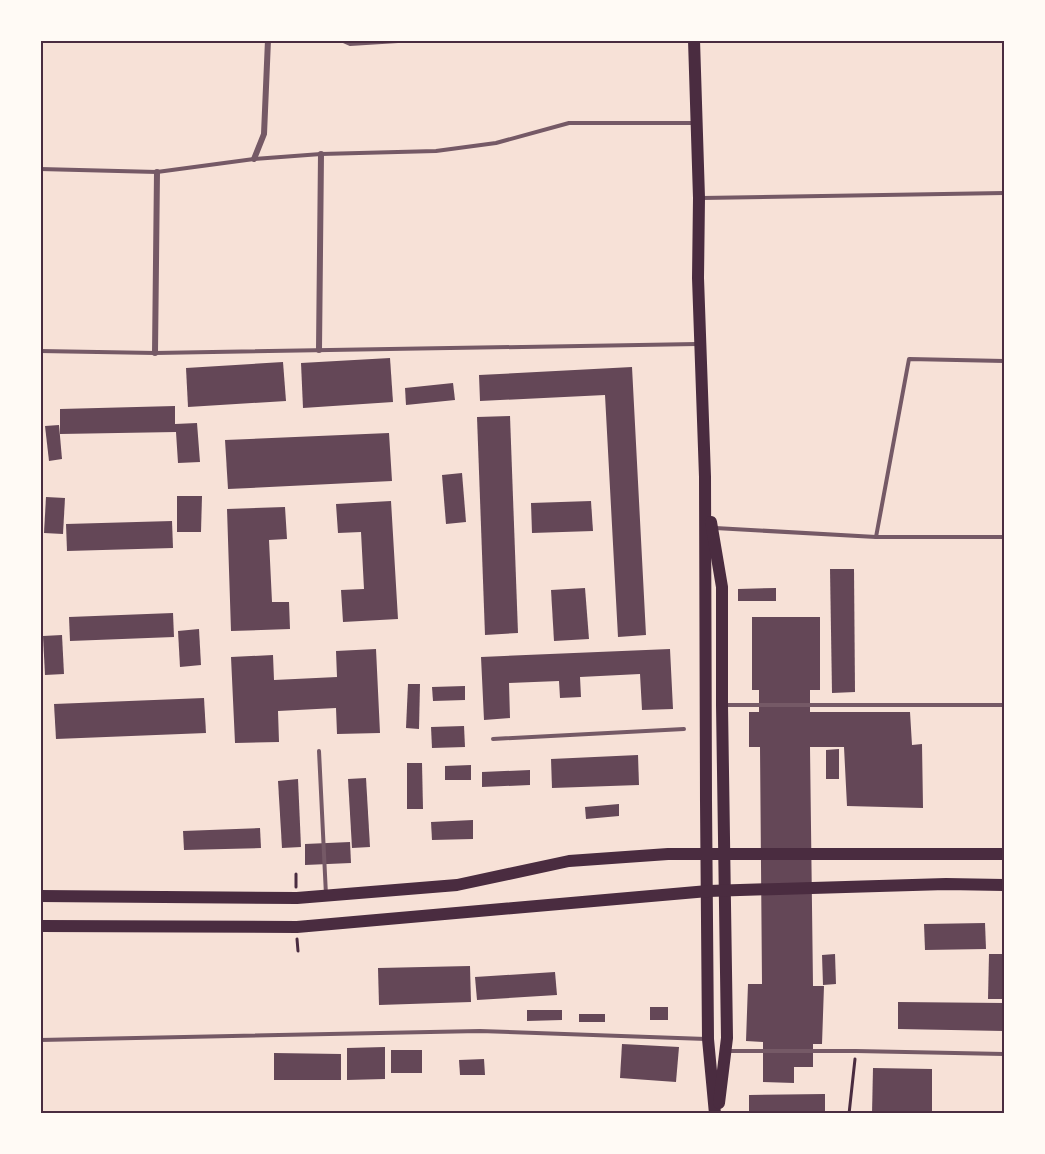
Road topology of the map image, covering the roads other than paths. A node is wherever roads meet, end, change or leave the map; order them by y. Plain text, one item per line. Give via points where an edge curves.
1 (268, 40) edge
2 (341, 40) edge
3 (414, 40) edge
4 (694, 40) edge
5 (696, 123) junction
6 (321, 154) junction
7 (254, 159) junction
8 (40, 169) edge
9 (157, 172) junction
10 (1005, 193) edge
11 (699, 198) junction
12 (699, 344) junction
13 (319, 350) junction
14 (40, 351) edge
15 (155, 353) junction
16 (1005, 361) edge
17 (705, 477) junction
18 (711, 527) junction
19 (876, 537) junction
20 (1005, 537) edge
21 (722, 705) junction
22 (1005, 705) edge
23 (684, 729) dead end
24 (493, 739) dead end
25 (319, 751) dead end
26 (707, 854) junction
27 (724, 854) junction
28 (1005, 854) edge
29 (1005, 885) edge
30 (708, 891) junction
31 (725, 891) junction
32 (326, 895) junction
33 (40, 896) edge
34 (40, 926) edge
35 (708, 1039) junction
36 (40, 1040) edge
37 (726, 1051) junction
38 (1005, 1054) edge
39 (716, 1113) edge

1 - 7 street via 264,134
2 - 3 lane via 350,44
4 - 5 main road
5 - 6 lane via 569,123 495,143 436,151
5 - 11 main road
6 - 7 lane
6 - 13 street
7 - 9 lane
8 - 9 lane
9 - 15 street
10 - 11 lane
11 - 12 main road
12 - 13 lane
12 - 17 main road
13 - 15 lane
14 - 15 lane
16 - 19 lane via 909,359
17 - 18 main road
17 - 26 main road
18 - 19 lane
18 - 21 main road via 722,587
19 - 20 lane
21 - 22 lane
21 - 27 main road
23 - 24 lane
25 - 32 lane
26 - 27 main road
26 - 30 main road
26 - 32 main road via 569,861 457,885
27 - 28 main road
27 - 31 main road
29 - 31 main road
30 - 31 main road
30 - 34 main road via 297,927
30 - 35 main road
31 - 37 main road
32 - 33 main road
35 - 36 lane via 480,1031
35 - 39 main road
37 - 38 lane
37 - 39 main road

